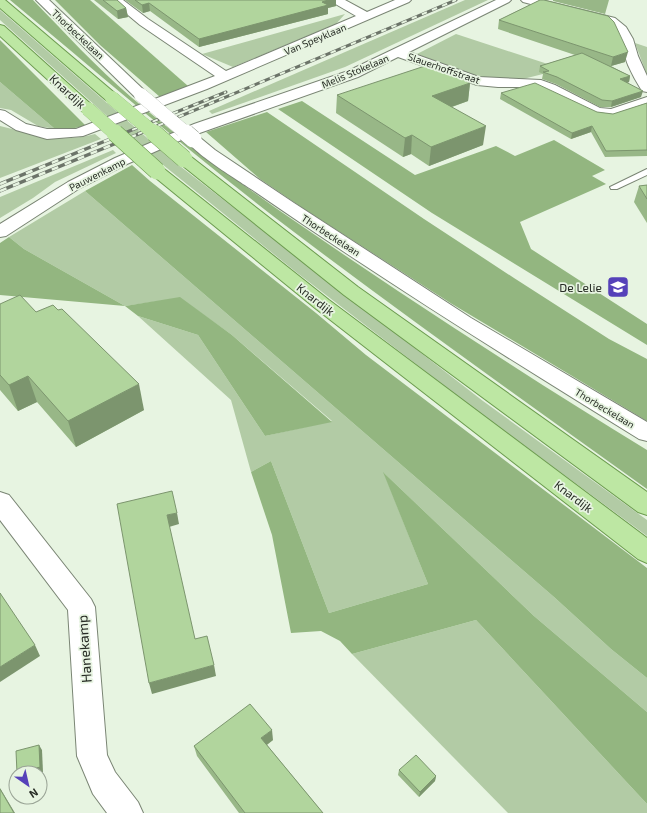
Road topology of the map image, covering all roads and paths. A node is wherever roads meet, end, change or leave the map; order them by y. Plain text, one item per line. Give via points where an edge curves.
1 (42, 0) edge
2 (116, 0) edge
3 (336, 0) edge
4 (405, 0) edge
5 (505, 0) edge
6 (527, 0) edge
7 (0, 2) edge
8 (367, 17) junction
9 (0, 29) edge
10 (399, 52) junction
11 (224, 76) junction
12 (647, 88) edge
13 (647, 101) edge
14 (0, 114) edge
15 (196, 133) junction
16 (647, 172) edge
17 (614, 187) dead end
18 (0, 232) edge
19 (647, 433) edge
20 (0, 502) edge
21 (647, 505) edge
22 (647, 552) edge
23 (127, 813) edge

1 - 15 street, Thorbeckelaan, bridge via 141,95
2 - 11 street
3 - 8 street
4 - 8 street, Van Speyklaan
5 - 10 street, Melis Stokelaan
6 - 12 street via 611,21 618,25 624,33 633,62
7 - 21 main road, Knardijk, bridge via 184,159 351,291
8 - 11 street, Van Speyklaan
9 - 22 main road, Knardijk, bridge via 157,171 322,304
10 - 13 street, Slauerhoffstraat via 477,81 536,83 596,112 612,114
10 - 15 street, Melis Stokelaan via 338,80
11 - 14 street, Van Speyklaan via 78,133 47,134 21,127
15 - 18 street, Pauwenkamp via 121,161 74,185
15 - 19 street, Thorbeckelaan via 209,153 276,199 464,322
16 - 17 lane
20 - 23 street, Hanekamp via 81,607 92,756 104,783

